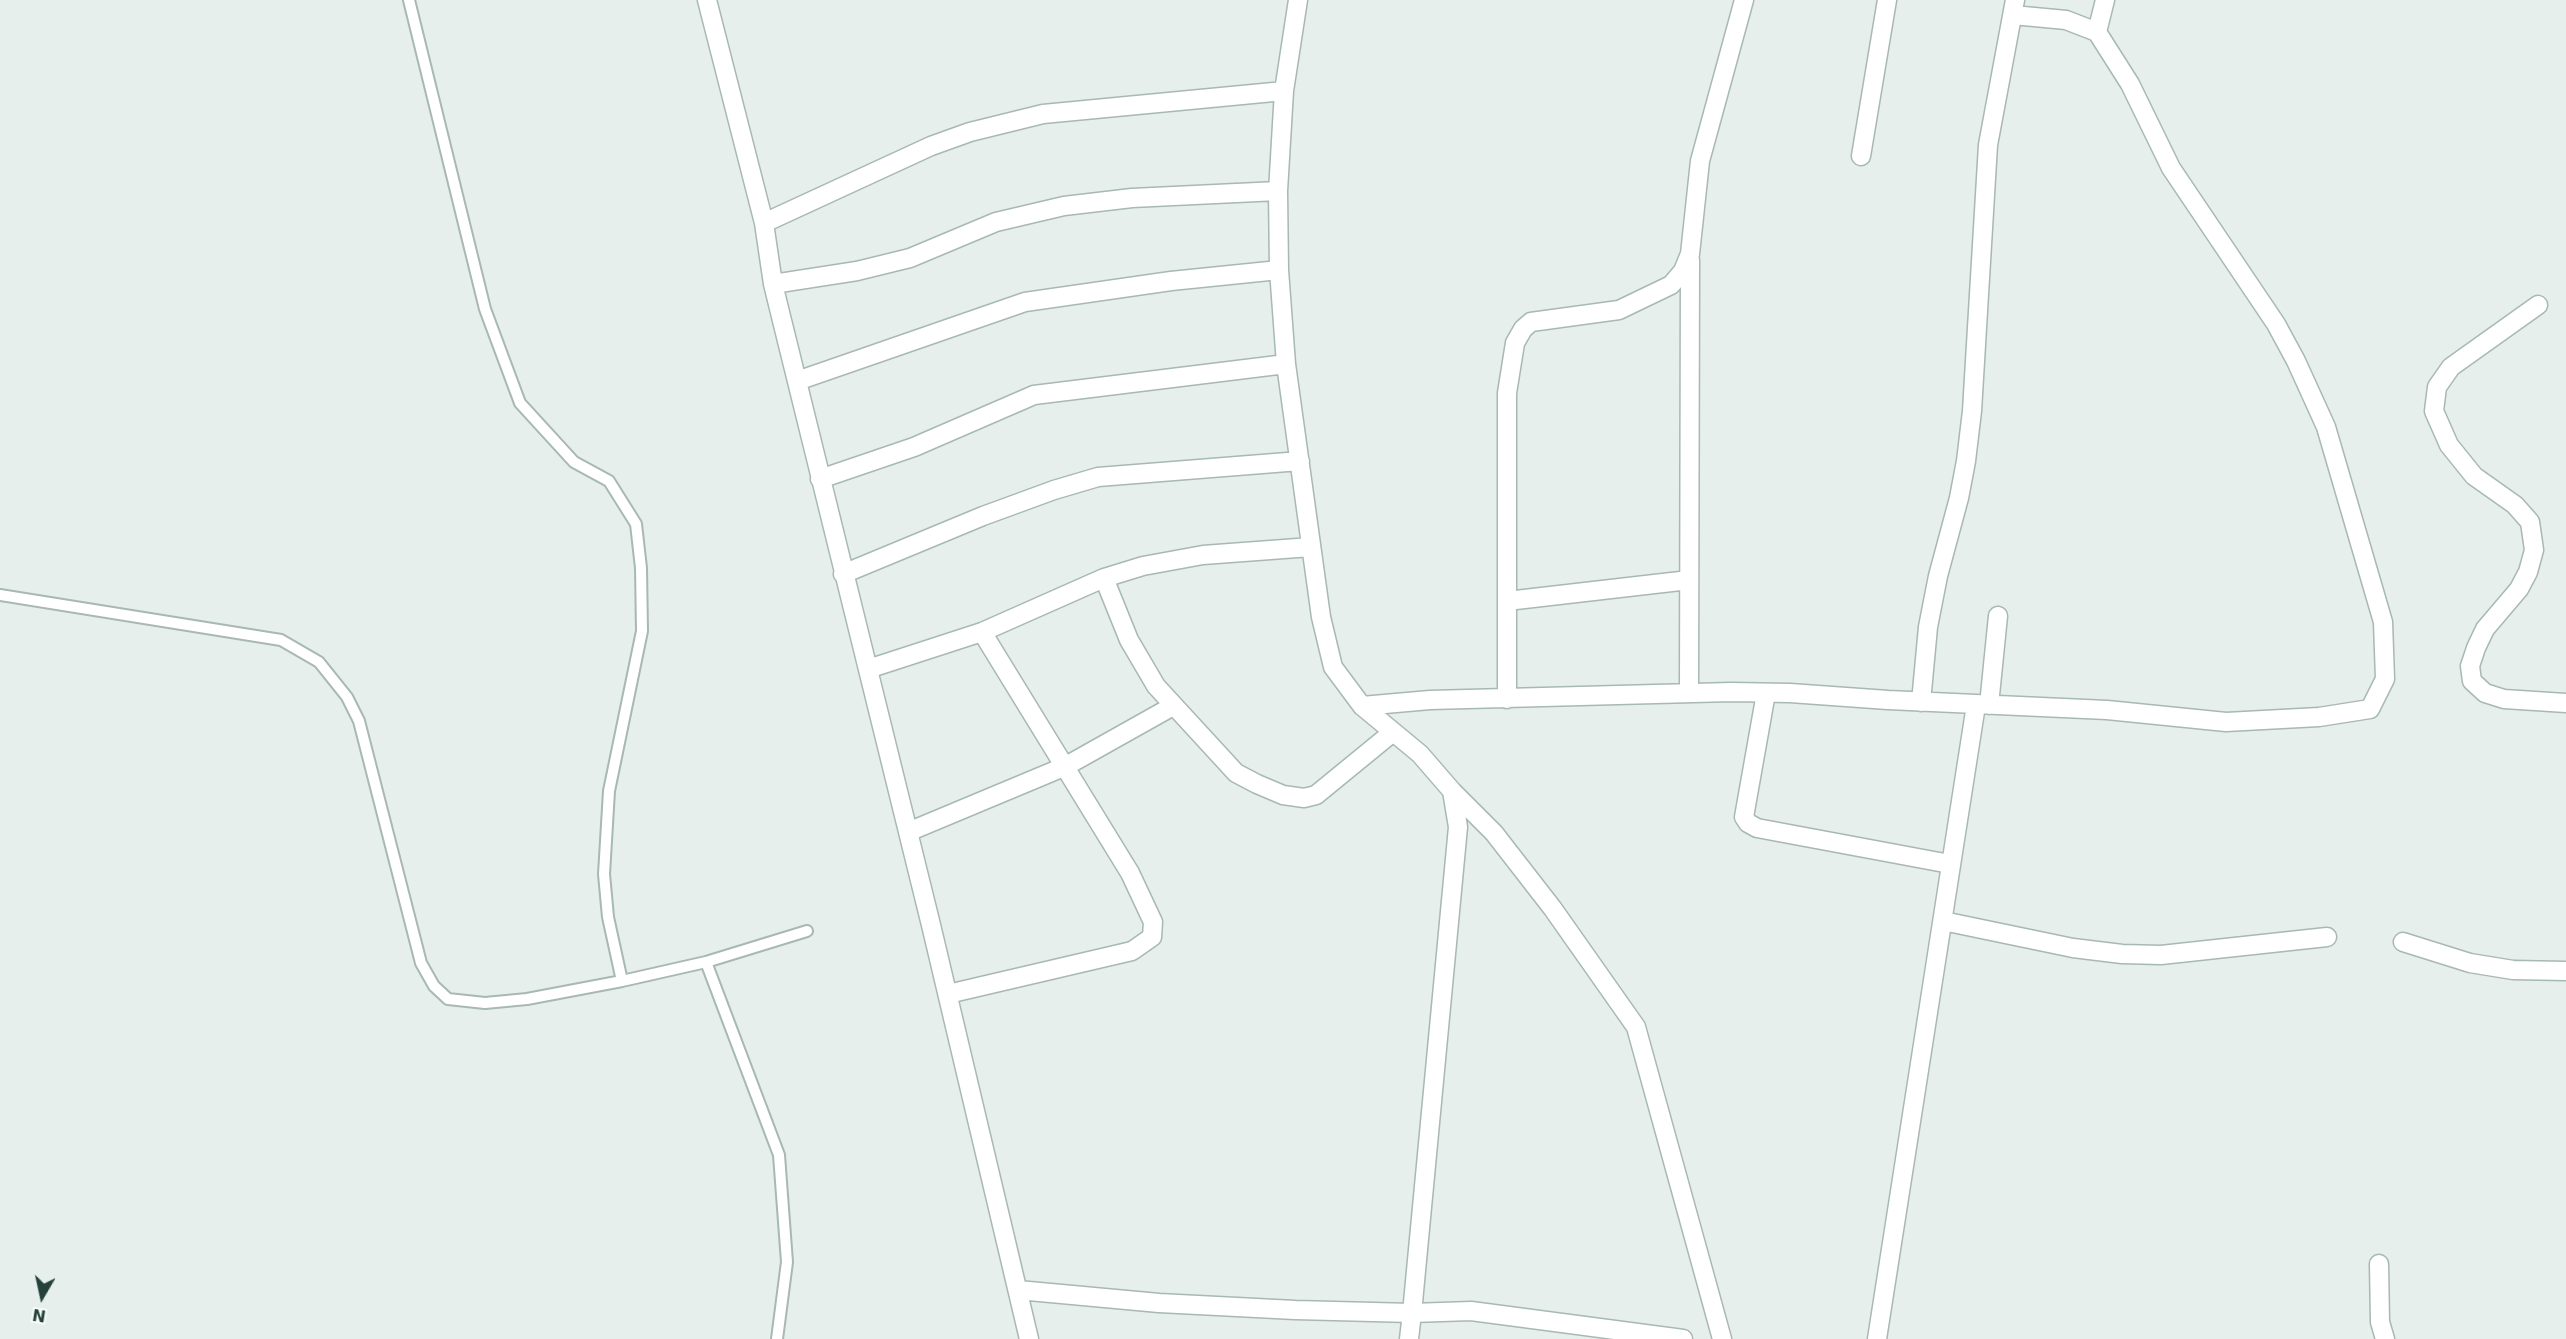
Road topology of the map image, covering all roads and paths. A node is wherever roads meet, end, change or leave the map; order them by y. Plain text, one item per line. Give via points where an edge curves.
1 (409, 0) edge
2 (707, 0) edge
3 (1298, 0) edge
4 (1744, 0) edge
5 (1887, 0) edge
6 (2105, 0) edge
7 (2014, 8) edge
8 (2097, 32) junction
9 (1284, 91) junction
10 (1861, 156) dead end
11 (1278, 190) junction
12 (764, 223) junction
13 (1690, 254) junction
14 (1279, 270) junction
15 (773, 284) junction
16 (2538, 305) dead end
17 (1286, 364) junction
18 (797, 381) junction
19 (1300, 461) junction
20 (820, 479) junction
21 (1311, 547) junction
22 (843, 574) junction
23 (1104, 578) junction
24 (1689, 580) junction
25 (0, 595) edge
26 (1507, 601) junction
27 (1998, 616) dead end
28 (982, 632) junction
29 (868, 669) junction
30 (1689, 693) junction
31 (1766, 693) junction
32 (1507, 699) junction
33 (1921, 702) junction
34 (2566, 702) edge
35 (1982, 705) junction
36 (1173, 706) junction
37 (1362, 706) junction
38 (1393, 732) junction
39 (1066, 766) junction
40 (1452, 791) junction
41 (908, 832) junction
42 (1950, 864) junction
43 (1943, 921) junction
44 (807, 931) dead end
45 (2327, 937) dead end
46 (2403, 942) dead end
47 (705, 962) junction
48 (2566, 971) edge
49 (622, 981) junction
50 (948, 994) junction
51 (2379, 1264) dead end
52 (1018, 1290) junction
53 (1412, 1313) junction
54 (777, 1339) edge
55 (1029, 1339) edge
56 (1409, 1339) edge
57 (1683, 1339) edge
58 (1722, 1339) edge
59 (1877, 1339) edge
60 (2385, 1339) edge

1 - 49 lane via 485,309 520,403 574,462 609,481 636,524 642,631 609,791 604,874 608,917
2 - 12 street
3 - 9 street
4 - 13 street via 1700,161
5 - 10 street
6 - 8 street
7 - 8 street
7 - 33 street via 1988,144 1966,461 1930,617
8 - 35 street via 2130,84 2171,168 2276,324 2326,427 2383,622 2385,679 2370,709 2319,717 2226,722 2107,710
9 - 11 street
9 - 12 street via 1043,114 970,132
11 - 14 street
11 - 15 street via 1064,206 996,222 910,258
12 - 15 street
13 - 24 street
13 - 26 street via 1671,285 1619,310 1532,322 1515,343 1507,393
14 - 17 street
14 - 18 street via 1025,303
15 - 18 street
16 - 34 street via 2451,366 2437,387 2434,411 2449,445 2474,476 2515,505 2530,522 2534,550 2519,589 2484,629 2475,648 2470,666 2472,681 2485,693 2504,699
17 - 19 street
17 - 20 street via 1034,395 914,447
18 - 20 street
19 - 21 street
19 - 22 street via 1098,477 993,513
20 - 22 street
21 - 23 street via 1173,559
21 - 37 street via 1333,667
22 - 29 street
23 - 28 street
23 - 36 street via 1129,640 1156,686
24 - 26 street
24 - 30 street
25 - 49 lane via 281,640 319,662 347,696 359,721 421,963 434,986 448,999 485,1003
26 - 32 street
27 - 35 street
28 - 29 street
28 - 39 street
29 - 41 street
30 - 31 street
30 - 32 street
31 - 33 street
31 - 42 street via 1744,817 1748,823 1757,828
32 - 37 street
33 - 35 street
35 - 42 street
36 - 38 street via 1236,773 1283,795 1304,798 1316,795
36 - 39 street
37 - 38 street
38 - 40 street via 1420,754
39 - 41 street
39 - 50 street via 1130,873 1153,922 1152,937 1132,951
40 - 53 street via 1458,827
40 - 58 street via 1494,833 1636,1027
41 - 50 street
42 - 43 street
43 - 45 street via 2122,954 2162,955
43 - 59 street
44 - 47 lane
46 - 48 street via 2481,965
47 - 49 lane
47 - 54 lane via 779,1155 787,1262
50 - 52 street
51 - 60 street via 2380,1322
52 - 53 street via 1159,1303
52 - 55 street
53 - 56 street
53 - 57 street via 1471,1311

